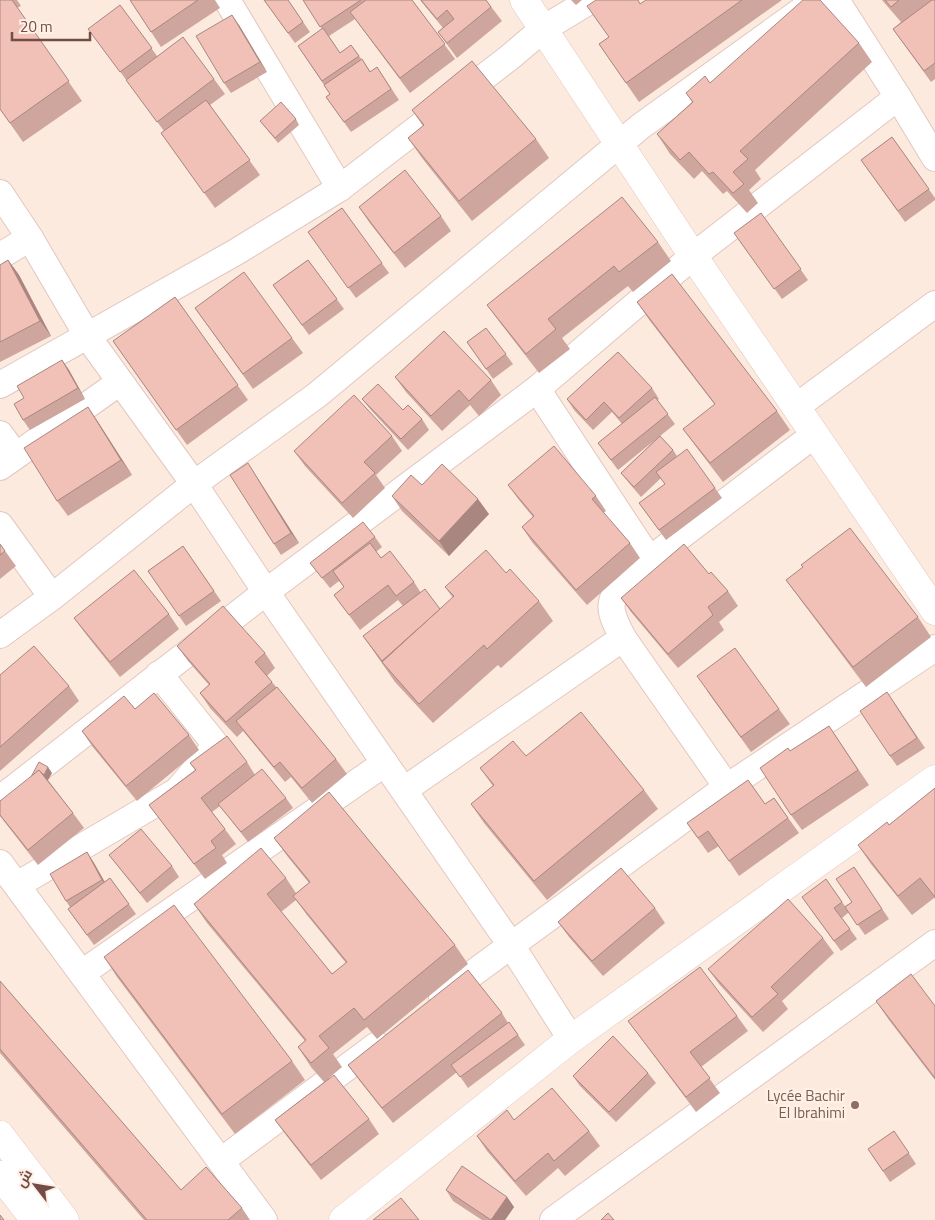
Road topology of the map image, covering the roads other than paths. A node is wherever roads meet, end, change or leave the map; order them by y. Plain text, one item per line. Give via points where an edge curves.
1 (227, 0) edge
2 (524, 0) edge
3 (591, 0) edge
4 (816, 0) edge
5 (836, 0) edge
6 (543, 29) junction
7 (898, 97) junction
8 (620, 144) junction
9 (935, 158) edge
10 (340, 188) junction
11 (0, 193) edge
12 (30, 238) junction
13 (0, 256) edge
14 (693, 256) junction
15 (935, 304) edge
16 (88, 337) junction
17 (120, 382) junction
18 (0, 385) edge
19 (537, 389) junction
20 (796, 407) junction
21 (0, 434) edge
22 (814, 435) junction
23 (8, 461) edge
24 (194, 484) junction
25 (0, 525) edge
26 (649, 559) junction
27 (266, 592) junction
28 (52, 597) junction
29 (935, 612) edge
30 (0, 635) edge
31 (623, 638) junction
32 (935, 648) edge
33 (159, 674) junction
34 (385, 764) junction
35 (935, 779) edge
36 (727, 787) junction
37 (404, 790) junction
38 (0, 799) edge
39 (0, 863) edge
40 (16, 885) junction
41 (935, 943) edge
42 (511, 945) junction
43 (82, 973) junction
44 (425, 1009) edge
45 (393, 1032) edge
46 (571, 1039) junction
47 (0, 1136) edge
48 (221, 1161) junction
49 (0, 1175) edge
50 (35, 1220) edge
51 (65, 1220) edge
52 (264, 1220) edge
53 (343, 1220) edge
54 (553, 1220) edge

1 - 10 street
2 - 6 street
3 - 6 street
4 - 8 street
5 - 7 street
6 - 8 street
6 - 10 street
7 - 9 street
7 - 14 street
8 - 14 street
8 - 24 street via 317,395
10 - 16 street
11 - 12 street
12 - 13 street
12 - 16 street
14 - 19 street
14 - 20 street
15 - 20 street
16 - 17 street
16 - 18 street
17 - 23 street
17 - 24 street
19 - 26 street
19 - 27 street
20 - 22 street
21 - 23 street
22 - 26 street
22 - 29 street
24 - 27 street
24 - 28 street
25 - 28 street
26 - 31 street via 624,579 611,601 613,616
27 - 33 street
27 - 34 street
28 - 30 street
31 - 36 street
31 - 37 street
32 - 36 street
33 - 38 street
33 - 40 street via 216,745 177,791
34 - 37 street
34 - 43 street
35 - 46 street
36 - 42 street
37 - 42 street
39 - 40 street
40 - 43 street
41 - 54 street
42 - 44 street
42 - 46 street
43 - 48 street
45 - 48 street
46 - 53 street
47 - 51 street
48 - 52 street
49 - 50 street

